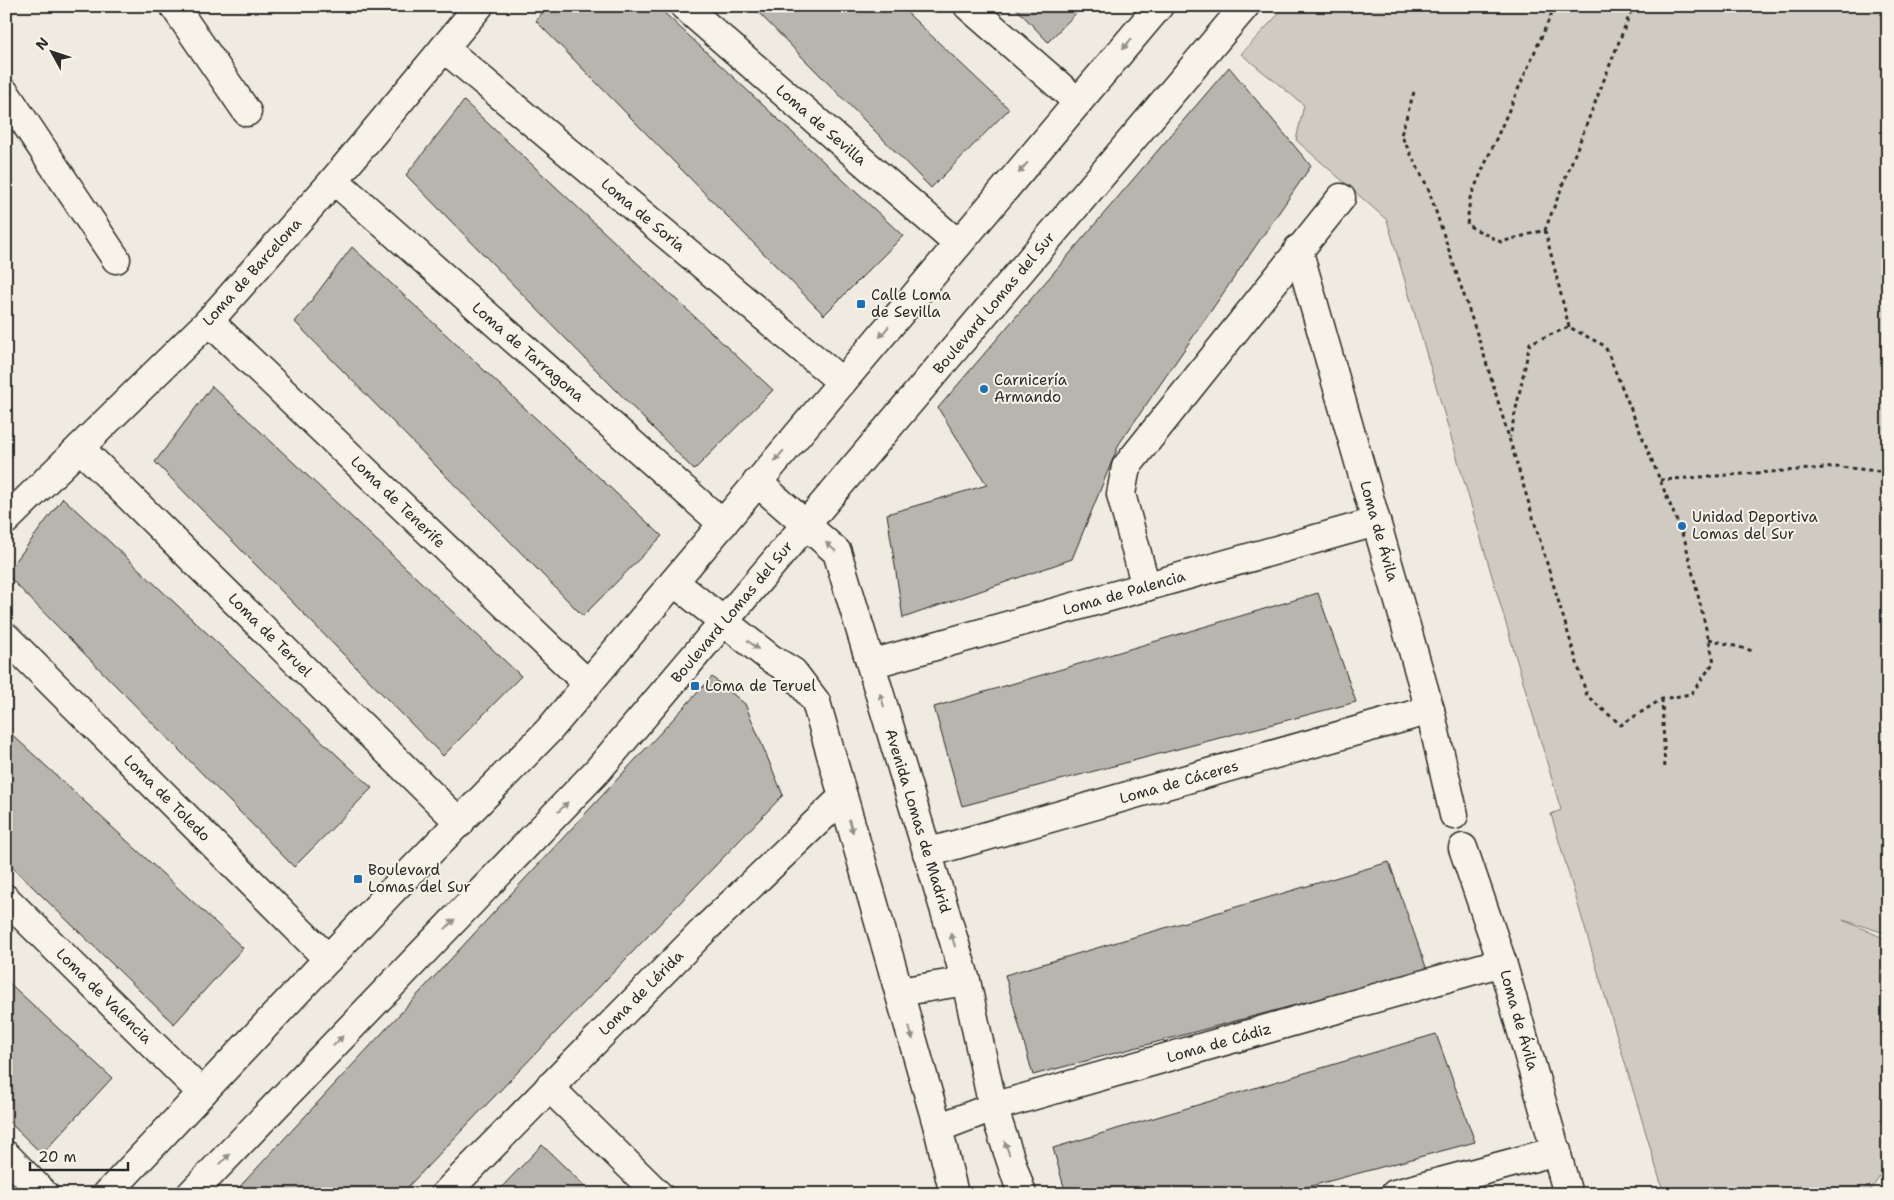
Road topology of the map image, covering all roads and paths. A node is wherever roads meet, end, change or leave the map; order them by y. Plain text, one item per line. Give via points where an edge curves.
1 (174, 6) edge
2 (479, 6) edge
3 (684, 6) edge
4 (968, 6) edge
5 (1159, 6) edge
6 (1245, 6) edge
7 (1555, 6) edge
8 (1633, 6) edge
9 (444, 48) junction
10 (1414, 92) dead end
11 (6, 94) edge
12 (1078, 102) junction
13 (247, 112) dead end
14 (334, 180) junction
15 (1341, 198) dead end
16 (1545, 230) junction
17 (958, 244) junction
18 (1298, 249) junction
19 (116, 259) dead end
20 (209, 321) junction
21 (1569, 327) junction
22 (842, 382) junction
23 (1510, 437) dead end
24 (80, 448) junction
25 (1888, 472) edge
26 (1660, 480) junction
27 (757, 482) junction
28 (6, 520) edge
29 (1376, 522) junction
30 (723, 524) junction
31 (806, 525) junction
32 (674, 582) junction
33 (1146, 587) junction
34 (724, 622) junction
35 (6, 636) edge
36 (1708, 639) junction
37 (1753, 651) dead end
38 (871, 664) junction
39 (588, 684) junction
40 (1662, 699) junction
41 (1430, 710) junction
42 (1665, 771) dead end
43 (843, 797) junction
44 (1454, 815) dead end
45 (460, 823) junction
46 (1462, 848) dead end
47 (927, 853) junction
48 (6, 899) edge
49 (328, 959) junction
50 (1502, 962) junction
51 (966, 981) junction
52 (899, 992) junction
53 (549, 1087) junction
54 (202, 1093) junction
55 (993, 1108) junction
56 (938, 1128) junction
57 (1557, 1151) junction
58 (6, 1155) edge
59 (44, 1194) edge
60 (107, 1194) edge
61 (191, 1194) edge
62 (445, 1194) edge
63 (658, 1194) edge
64 (954, 1194) edge
65 (1022, 1194) edge
66 (1395, 1194) edge
67 (1568, 1194) edge

1 - 13 street
2 - 9 street, Loma de Barcelona
3 - 17 street, Loma de Sevilla
4 - 12 street
5 -> 12 street
6 - 31 street, Boulevard Lomas del Sur
7 - 16 path via 1470,198 1467,225 1501,242
8 - 16 path
9 - 14 street, Loma de Barcelona
9 - 22 street, Loma de Soria
10 - 40 path via 1401,135 1428,188 1484,355 1587,696 1621,724
11 - 19 street
12 -> 17 street
14 - 20 street, Loma de Barcelona
14 - 30 street, Loma de Tarragona
15 - 18 street
16 - 21 path
17 -> 22 street
18 - 29 street, Loma de Ávila
18 - 33 street via 1126,467 1121,494
20 - 24 street, Loma de Barcelona
20 - 39 street, Loma de Tenerife
21 - 23 path via 1530,343
21 - 26 path via 1605,346
22 -> 27 street
24 - 28 street, Loma de Barcelona
24 - 45 street, Loma de Teruel
25 - 26 path via 1839,467
26 - 36 path via 1685,541
27 - 30 street
27 - 31 street, Avenida Lomas de Madrid
29 - 33 street, Loma de Palencia
29 - 41 street, Loma de Ávila
30 - 32 street
31 - 34 street, Boulevard Lomas del Sur
38 -> 31 street, Avenida Lomas de Madrid via 837,552
32 - 34 street
32 - 39 street
33 - 38 street, Loma de Palencia
34 -> 43 street via 793,672 816,702
61 -> 34 street, Boulevard Lomas del Sur via 598,770
35 - 49 street, Loma de Toledo
36 - 37 path
36 - 40 path via 1714,662 1691,694
47 -> 38 street, Avenida Lomas de Madrid
39 - 45 street
40 - 42 path
41 - 44 street, Loma de Ávila
41 - 47 street, Loma de Cáceres
43 -> 52 street
43 - 53 street, Loma de Lérida via 705,929
45 - 49 street
46 - 50 street, Loma de Ávila
51 -> 47 street, Avenida Lomas de Madrid
48 - 54 street, Loma de Valencia
49 - 54 street
50 - 55 street, Loma de Cádiz
50 - 57 street, Loma de Ávila
51 - 52 street
51 - 55 street, Avenida Lomas de Madrid
52 -> 56 street
53 - 62 street, Loma de Lérida
53 - 63 street
54 - 60 street
55 - 56 street, Loma de Cádiz
65 -> 55 street, Avenida Lomas de Madrid
56 - 64 street
57 - 66 street
57 - 67 street, Loma de Ávila
58 - 59 street

